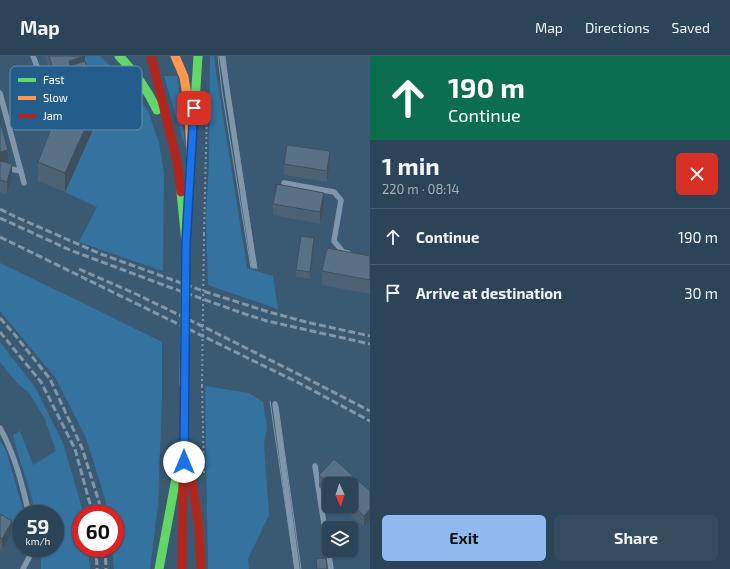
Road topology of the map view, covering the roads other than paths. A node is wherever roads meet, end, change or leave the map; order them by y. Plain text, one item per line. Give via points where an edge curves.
1 (32, 56) edge
2 (119, 56) edge
3 (151, 56) edge
4 (175, 56) edge
5 (198, 56) edge
6 (222, 56) edge
7 (36, 66) edge
8 (130, 66) edge
9 (142, 82) edge
10 (0, 93) edge
11 (191, 150) junction
12 (174, 153) junction
13 (0, 167) edge
14 (21, 171) junction
15 (24, 183) dead end
16 (284, 183) dead end
17 (186, 243) junction
18 (356, 255) edge
19 (254, 266) dead end
20 (275, 404) dead end
21 (0, 428) edge
22 (184, 431) junction
23 (316, 466) dead end
24 (27, 505) edge
25 (29, 557) edge
26 (23, 569) edge
27 (159, 569) edge
28 (182, 569) edge
29 (201, 569) edge
30 (297, 569) edge
31 (331, 569) edge

1 - 7 lane
2 - 8 main road
3 - 12 main road
4 - 11 main road via 184,76 190,117
5 - 11 main road
6 - 19 lane
9 - 12 main road via 152,98
10 - 14 lane
11 - 17 main road
12 - 17 main road via 181,189
13 - 14 lane
14 - 15 lane
16 - 18 lane via 334,192 341,200 334,241 343,252
17 - 22 main road, bridge
20 - 30 lane
21 - 24 lane via 16,464
22 - 27 main road
22 - 28 main road
22 - 29 main road via 199,528
23 - 31 lane
25 - 26 lane

